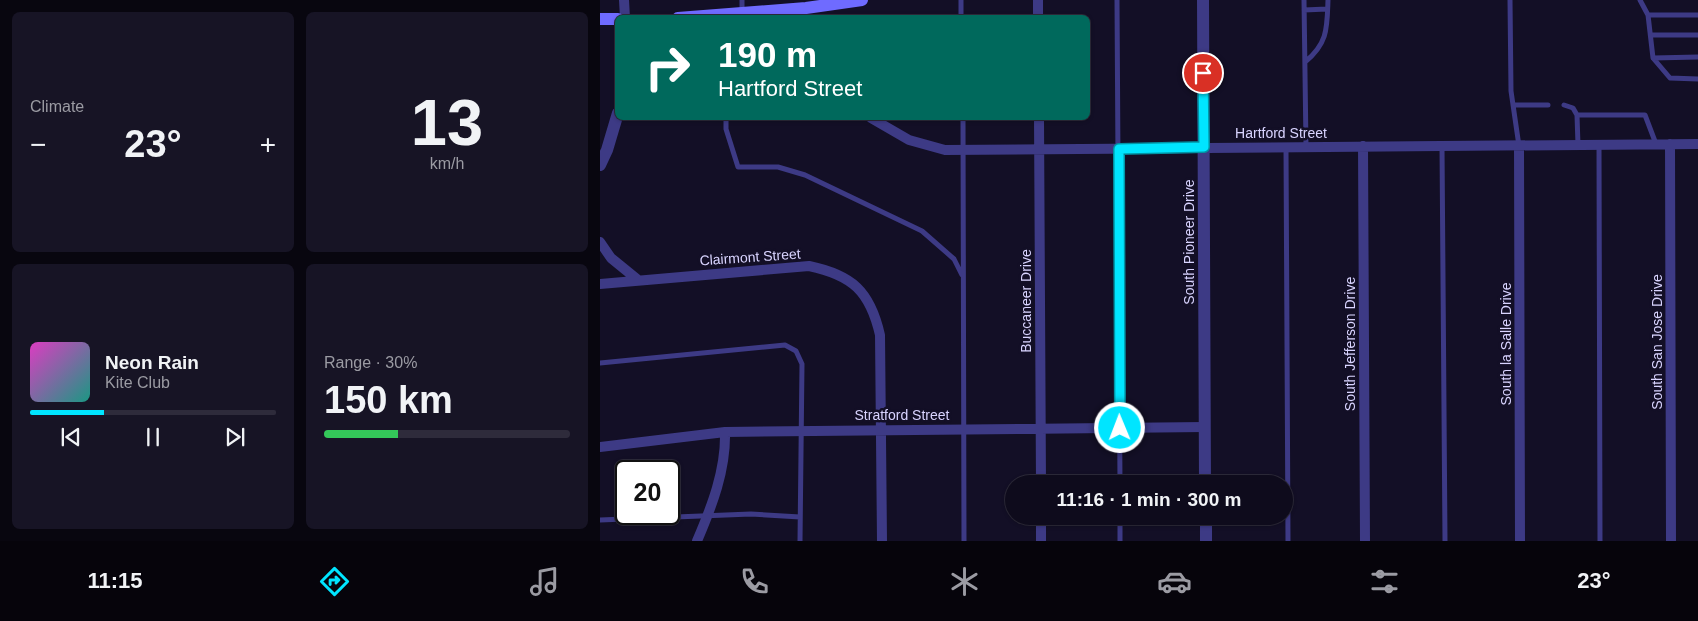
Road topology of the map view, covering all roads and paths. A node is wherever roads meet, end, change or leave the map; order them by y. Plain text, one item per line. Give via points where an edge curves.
1 (624, 0) edge
2 (742, 0) edge
3 (862, 0) edge
4 (961, 0) edge
5 (1038, 0) edge
6 (1116, 0) edge
7 (1203, 0) edge
8 (1304, 0) edge
9 (1328, 0) edge
10 (1510, 0) edge
11 (1640, 0) edge
12 (831, 2) edge
13 (1328, 9) junction
14 (1304, 10) junction
15 (806, 13) edge
16 (742, 14) junction
17 (1698, 14) edge
18 (625, 15) edge
19 (734, 15) edge
20 (961, 15) edge
21 (1038, 15) edge
22 (1648, 15) junction
23 (600, 19) edge
24 (615, 19) edge
25 (1651, 35) junction
26 (1698, 35) edge
27 (1698, 57) edge
28 (1654, 58) junction
29 (1304, 62) junction
30 (1698, 79) edge
31 (1513, 105) junction
32 (1548, 105) dead end
33 (1564, 105) dead end
34 (1577, 115) junction
35 (616, 120) edge
36 (726, 120) edge
37 (874, 120) edge
38 (963, 120) edge
39 (1039, 120) edge
40 (1656, 144) junction
41 (1670, 144) junction
42 (1698, 144) edge
43 (1578, 145) junction
44 (1599, 145) junction
45 (1306, 146) junction
46 (1363, 146) junction
47 (1442, 146) junction
48 (1519, 146) junction
49 (1204, 147) junction
50 (1286, 147) junction
51 (1039, 149) junction
52 (1119, 149) junction
53 (964, 150) junction
54 (600, 165) edge
55 (600, 242) edge
56 (963, 276) junction
57 (638, 280) junction
58 (600, 284) edge
59 (600, 363) edge
60 (1205, 427) junction
61 (1041, 428) junction
62 (1120, 428) junction
63 (881, 429) junction
64 (964, 429) junction
65 (801, 430) junction
66 (725, 432) junction
67 (600, 446) edge
68 (1041, 475) edge
69 (1120, 475) edge
70 (1205, 475) edge
71 (708, 516) junction
72 (800, 517) junction
73 (600, 520) edge
74 (1041, 525) edge
75 (1120, 525) edge
76 (1206, 525) edge
77 (697, 541) edge
78 (800, 541) edge
79 (882, 541) edge
80 (964, 541) edge
81 (1041, 541) edge
82 (1120, 541) edge
83 (1206, 541) edge
84 (1288, 541) edge
85 (1364, 541) edge
86 (1445, 541) edge
87 (1520, 541) edge
88 (1600, 541) edge
89 (1671, 541) edge

1 - 18 street
2 - 16 lane
3 - 12 main road
4 - 20 lane
5 - 21 street
6 - 52 lane
7 - 49 street, South Pioneer Drive
8 - 14 lane
9 - 13 lane
10 - 31 lane
11 - 22 lane
12 - 15 main road
13 - 14 lane
13 - 29 lane via 1327,28 1318,51
14 - 29 lane
15 - 16 main road
16 - 19 main road
17 - 22 lane
22 - 25 lane
23 - 24 main road
25 - 26 lane
25 - 28 lane
27 - 28 lane
28 - 30 lane via 1670,78
29 - 45 lane
31 - 32 lane
31 - 48 lane
33 - 34 lane via 1573,108
34 - 40 lane via 1645,115
34 - 43 lane
35 - 54 street
36 - 56 lane via 738,167 778,167 805,175 922,232 954,259
37 - 53 street, Hartford Street via 895,133 929,146
38 - 53 lane
39 - 51 street, Buccaneer Drive
40 - 41 street, Hartford Street
40 - 44 street, Hartford Street
41 - 42 street, Hartford Street
41 - 89 street, South San Jose Drive
43 - 44 street, Hartford Street
43 - 48 street, Hartford Street
44 - 88 lane
45 - 46 street, Hartford Street
45 - 50 street, Hartford Street
46 - 47 street, Hartford Street
46 - 85 street, South Jefferson Drive
47 - 48 street, Hartford Street
47 - 86 lane
48 - 87 street, South la Salle Drive
49 - 50 street, Hartford Street
49 - 52 street, Hartford Street
49 - 60 street, South Pioneer Drive
50 - 84 lane
51 - 52 street, Hartford Street
51 - 53 street, Hartford Street
51 - 61 street, Buccaneer Drive
52 - 62 lane
53 - 56 lane
55 - 57 street via 611,258
56 - 64 lane
57 - 58 street, Clairmont Street
57 - 63 street, Clairmont Street via 809,266 833,271 858,289 876,318 880,335
59 - 65 lane via 784,345 796,351 802,364
60 - 62 street, Stratford Street
60 - 70 street, South Pioneer Drive
61 - 62 street, Stratford Street
61 - 64 street, Stratford Street
61 - 68 street, Buccaneer Drive
62 - 69 lane
63 - 64 street, Stratford Street
63 - 65 street, Stratford Street
63 - 79 street, Clairmont Street
64 - 80 lane
65 - 66 street, Stratford Street
65 - 72 lane
66 - 67 street, Stratford Street
66 - 71 street via 726,451
71 - 72 lane
71 - 73 lane
71 - 77 street
72 - 78 lane
74 - 81 street
75 - 82 lane
76 - 83 street

